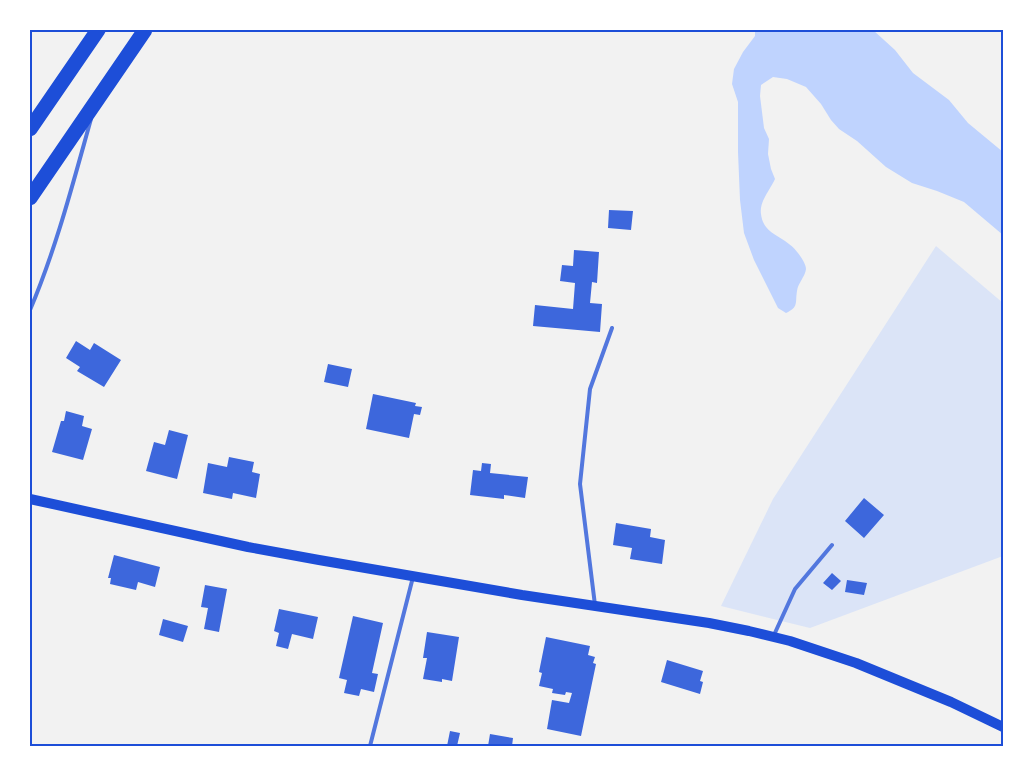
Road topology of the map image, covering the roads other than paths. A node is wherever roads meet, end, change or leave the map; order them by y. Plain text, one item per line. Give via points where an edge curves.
1 (98, 30) edge
2 (145, 30) edge
3 (97, 100) junction
4 (30, 128) edge
5 (30, 198) edge
6 (30, 310) edge
7 (612, 328) dead end
8 (30, 499) edge
9 (832, 545) dead end
10 (413, 577) junction
11 (594, 605) junction
12 (773, 637) junction
13 (1003, 727) edge
14 (370, 746) edge

1 - 4 highway
2 - 3 highway
3 - 5 highway
3 - 6 lane via 61,224
7 - 11 lane via 590,389 580,484
8 - 10 main road via 248,547
9 - 12 lane via 795,589
10 - 11 main road
10 - 14 lane
11 - 12 main road via 709,623
12 - 13 main road via 864,666

